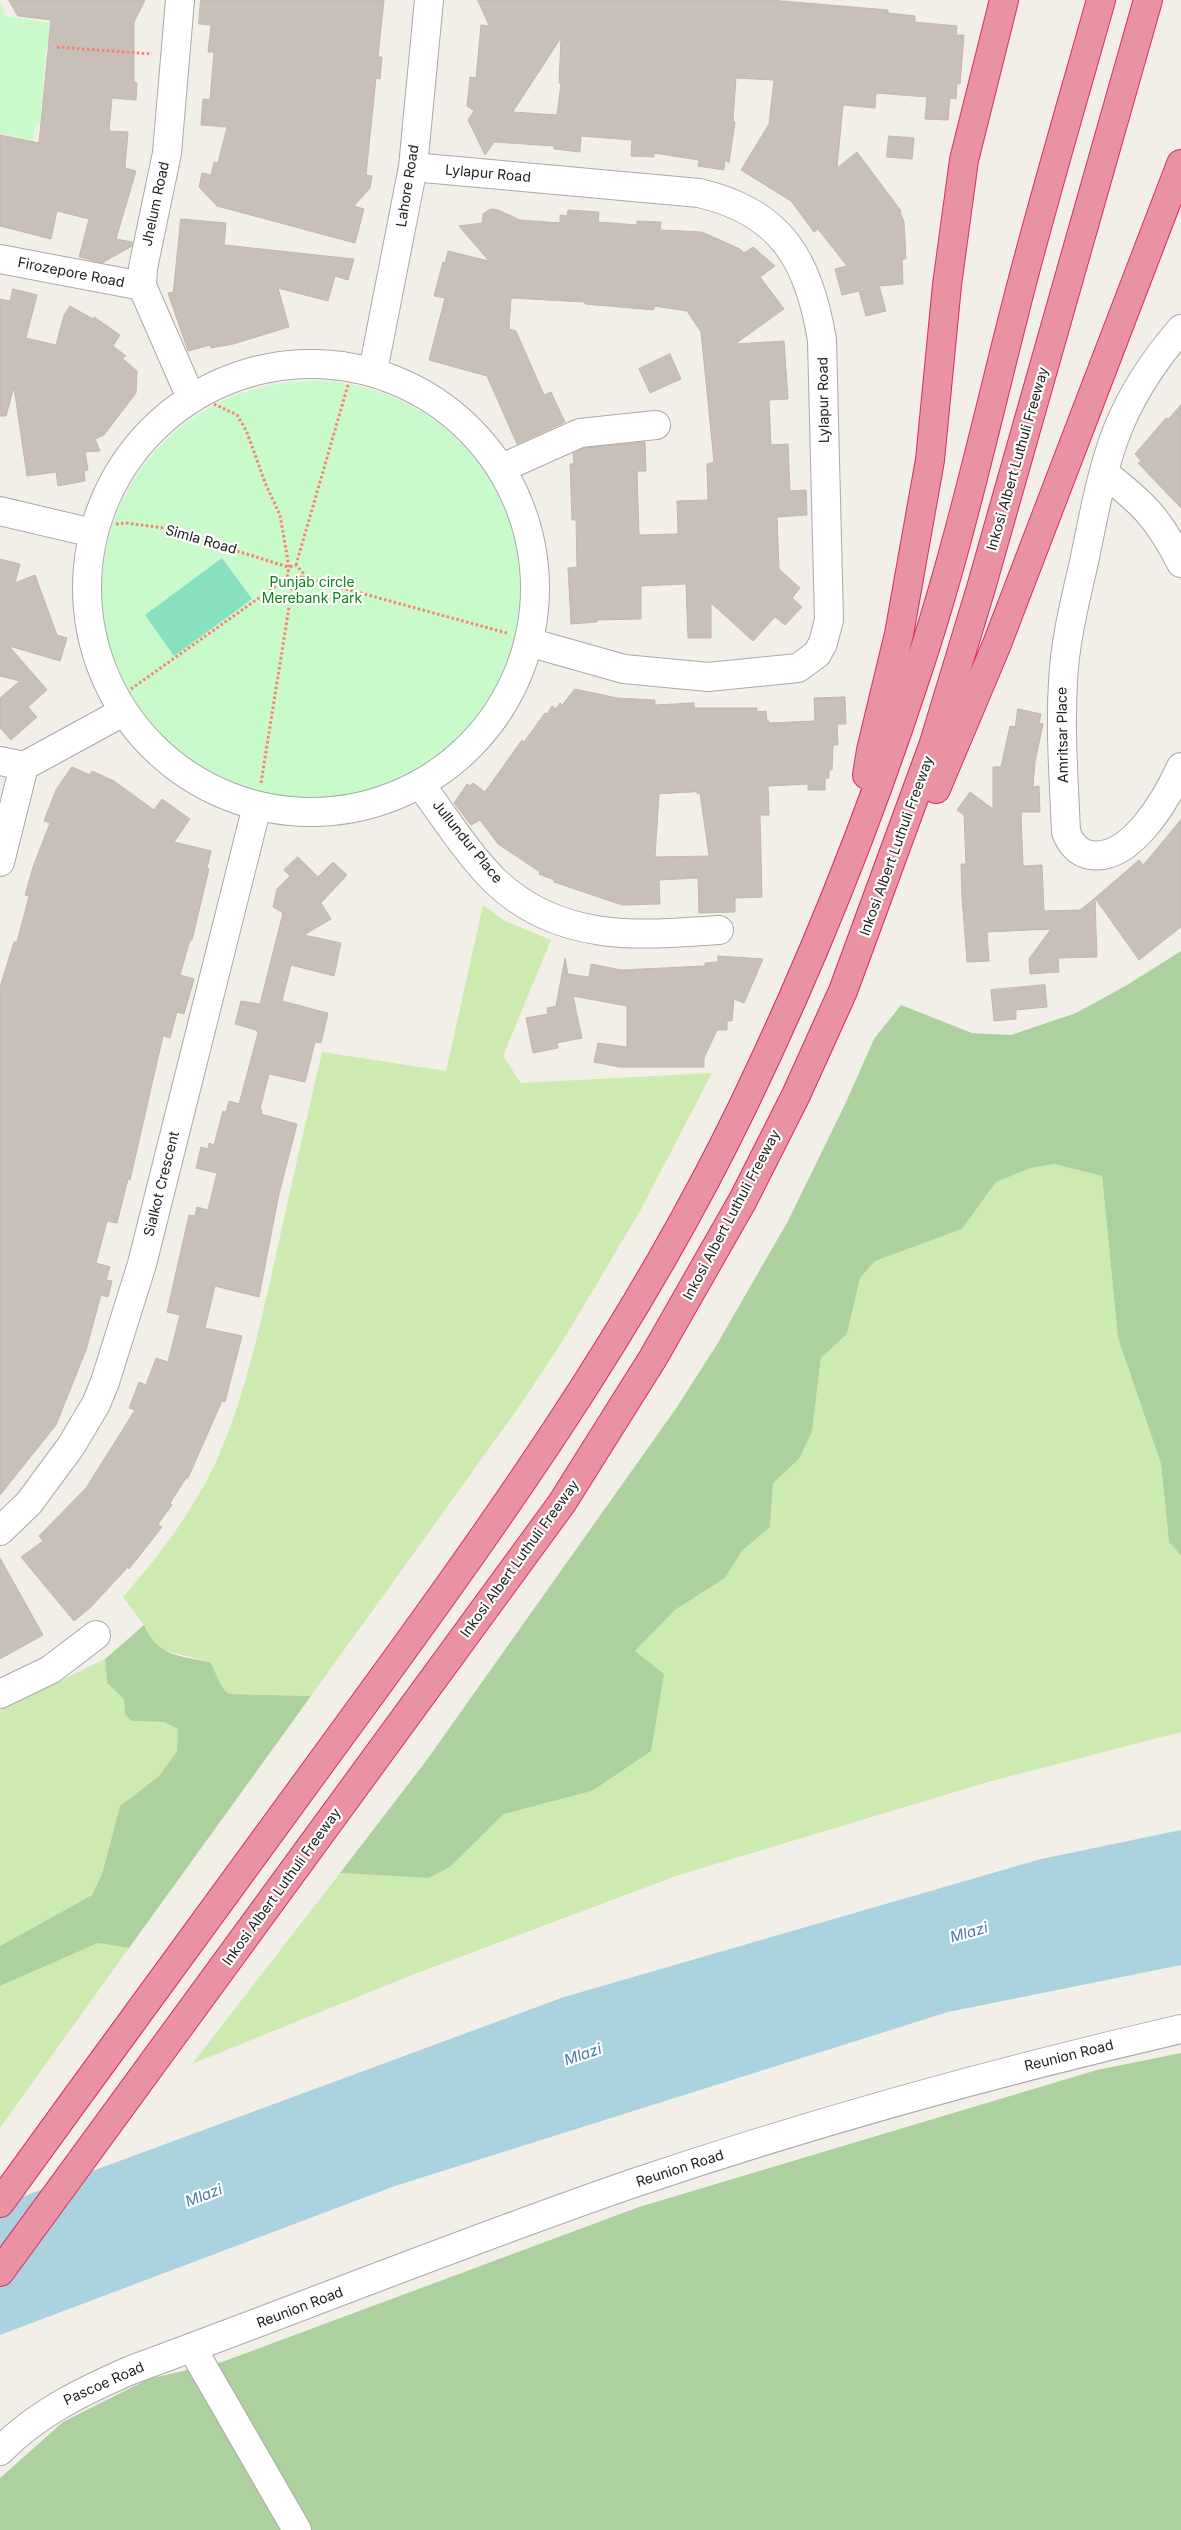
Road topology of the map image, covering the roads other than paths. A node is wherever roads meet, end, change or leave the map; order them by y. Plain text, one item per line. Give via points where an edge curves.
1 (180, 0) edge
2 (429, 0) edge
3 (1004, 0) edge
4 (1101, 0) edge
5 (1148, 0) edge
6 (1181, 164) edge
7 (413, 167) junction
8 (0, 259) edge
9 (142, 286) junction
10 (1181, 329) edge
11 (363, 369) junction
12 (191, 398) junction
13 (656, 425) dead end
14 (502, 468) junction
15 (1104, 473) junction
16 (0, 511) edge
17 (102, 529) junction
18 (1181, 564) edge
19 (528, 642) junction
20 (123, 712) junction
21 (12, 764) edge
22 (1181, 767) edge
23 (420, 784) junction
24 (257, 806) junction
25 (857, 841) junction
26 (0, 862) edge
27 (719, 930) dead end
28 (843, 991) junction
29 (0, 1531) edge
30 (96, 1635) dead end
31 (0, 1694) edge
32 (1181, 2029) edge
33 (0, 2203) edge
34 (0, 2272) edge
35 (192, 2348) junction
36 (0, 2452) edge
37 (297, 2530) edge

1 - 9 street, Jhelum Road via 167,153
2 - 7 street, Lahore Road
3 - 25 highway via 964,160 947,285 930,460 898,634 871,750
4 - 25 highway via 1031,247 926,645
5 - 28 highway, Inkosi Albert Luthuli Freeway via 934,746
6 - 28 highway via 997,644 927,810
7 - 11 street, Lahore Road
7 - 19 street, Lylapur Road via 719,197 757,216 786,242 804,270 818,317 822,340 829,620 817,654 808,663 788,670 708,677 624,669
8 - 9 street, Firozepore Road
9 - 12 street, Jhelum Road
10 - 15 street, Amritsar Place via 1164,348 1126,410
11 - 12 street via 319,363 286,365 253,371 221,382
11 - 14 street via 426,394 451,411 473,431
12 - 17 street via 158,424 120,470 104,501
13 - 14 street via 580,433
14 - 19 street via 522,508 536,567 536,598
15 - 18 street via 1139,500 1152,515
15 - 22 street, Amritsar Place via 1065,655 1061,725 1068,839 1080,852 1094,855 1110,853 1125,844 1158,809
16 - 17 street
17 - 20 street via 88,563 86,594 89,624 95,654
19 - 23 street via 525,658 508,696 484,732 453,761
20 - 21 street
20 - 24 street via 141,736 166,760 194,780 225,796
21 - 26 street
23 - 24 street via 388,799 356,808 290,812
23 - 27 street, Jullundur Place via 494,880 541,914 599,931 635,934
24 - 29 street, Sialkot Crescent via 142,1264 106,1382 71,1446 29,1504
25 - 33 highway via 782,1023 742,1108 691,1209 619,1334 511,1500
28 - 34 highway, Inkosi Albert Luthuli Freeway via 743,1200 653,1358 562,1503
30 - 31 street via 50,1670
32 - 35 street, Reunion Road via 959,2084 648,2179
35 - 36 street, Pascoe Road via 78,2393 42,2415
35 - 37 street

